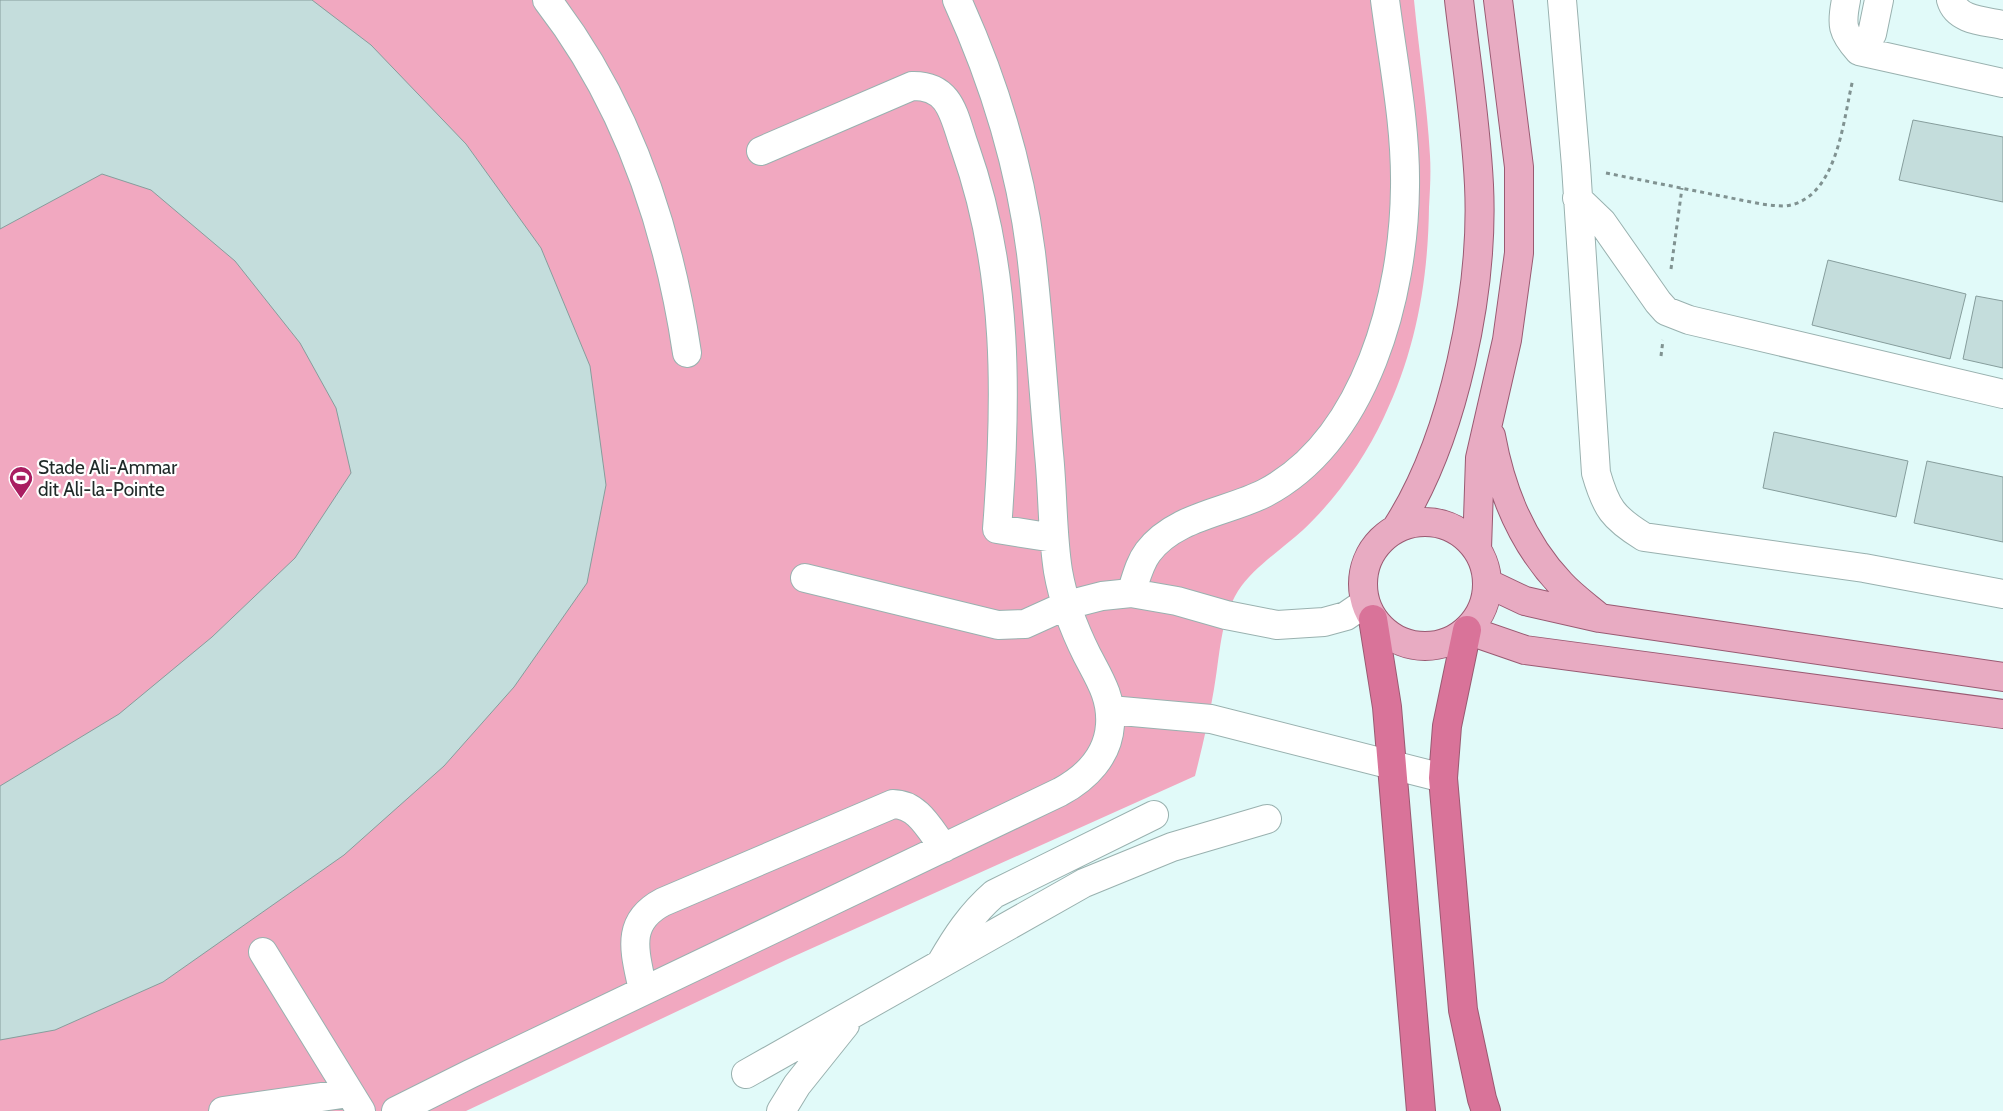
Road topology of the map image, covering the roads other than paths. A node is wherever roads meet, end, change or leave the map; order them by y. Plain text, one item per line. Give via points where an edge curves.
1 (547, 0) edge
2 (957, 0) edge
3 (1385, 0) edge
4 (1459, 0) edge
5 (1498, 0) edge
6 (1562, 0) edge
7 (1846, 0) edge
8 (1879, 0) edge
9 (1951, 0) edge
10 (2003, 25) edge
11 (1859, 50) junction
12 (2003, 82) edge
13 (761, 151) dead end
14 (1577, 198) junction
15 (687, 353) dead end
16 (2003, 394) edge
17 (1489, 422) junction
18 (1397, 527) junction
19 (1054, 538) junction
20 (1477, 549) junction
21 (805, 578) dead end
22 (1488, 583) junction
23 (1131, 593) junction
24 (2003, 594) edge
25 (1067, 605) junction
26 (1369, 611) junction
27 (1600, 618) junction
28 (1467, 630) junction
29 (2003, 677) edge
30 (1110, 710) junction
31 (2003, 714) edge
32 (1392, 765) junction
33 (1442, 778) junction
34 (1154, 815) dead end
35 (1266, 819) dead end
36 (944, 848) junction
37 (263, 952) dead end
38 (938, 966) junction
39 (643, 991) junction
40 (1463, 1010) junction
41 (852, 1016) junction
42 (746, 1074) dead end
43 (355, 1102) edge
44 (1422, 1103) edge
45 (223, 1111) edge
46 (396, 1111) edge
47 (781, 1111) edge
48 (1474, 1111) edge
49 (1486, 1111) edge

1 - 15 street via 590,64 644,174 678,292
2 - 19 street via 989,81 1020,195 1031,252 1054,505
3 - 23 street via 1404,141 1405,188 1397,275 1365,380 1341,421 1315,453 1291,475 1264,493 1187,524 1159,540 1140,566
4 - 18 main road via 1479,186 1474,278 1458,369 1446,414 1414,502
5 - 17 main road via 1518,158 1520,210 1514,297
6 - 14 street
7 - 11 street via 1842,23
8 - 11 street via 1872,34
9 - 10 street via 1960,14
11 - 12 street
13 - 19 street via 912,86 933,88 948,102 981,198 996,274 1003,376 997,530
14 - 16 street via 1602,222 1649,292 1666,311 1689,320
14 - 24 street via 1596,473 1604,500 1621,522 1644,538 1864,568
17 - 20 main road via 1480,458
17 - 27 main road via 1496,463 1510,507 1532,548 1561,584
18 - 20 main road via 1414,522 1449,526 1464,535
18 - 26 main road via 1371,551 1364,567 1362,585
19 - 25 street
20 - 22 main road
21 - 25 street via 998,626 1025,624
22 - 27 main road via 1525,601
22 - 28 main road via 1482,608
23 - 25 street
23 - 26 street via 1277,625 1324,622
25 - 30 street via 1107,693
26 - 28 main road via 1385,632 1400,642 1417,646 1435,646
26 - 32 highway via 1387,707
27 - 29 main road
28 - 31 main road via 1525,650
28 - 33 highway via 1447,726
30 - 32 street via 1211,720
30 - 36 street via 1110,726 1103,750 1089,773 1076,784
32 - 33 street
32 - 44 highway
33 - 40 highway
34 - 38 street via 994,894 963,926
35 - 38 street via 1172,847 1084,882
36 - 39 street
36 - 39 street via 912,808 893,804 663,902 640,920 635,934
37 - 43 street
38 - 41 street
39 - 46 street
40 - 48 highway
40 - 49 highway
41 - 42 street
41 - 47 street via 797,1085
43 - 45 street

